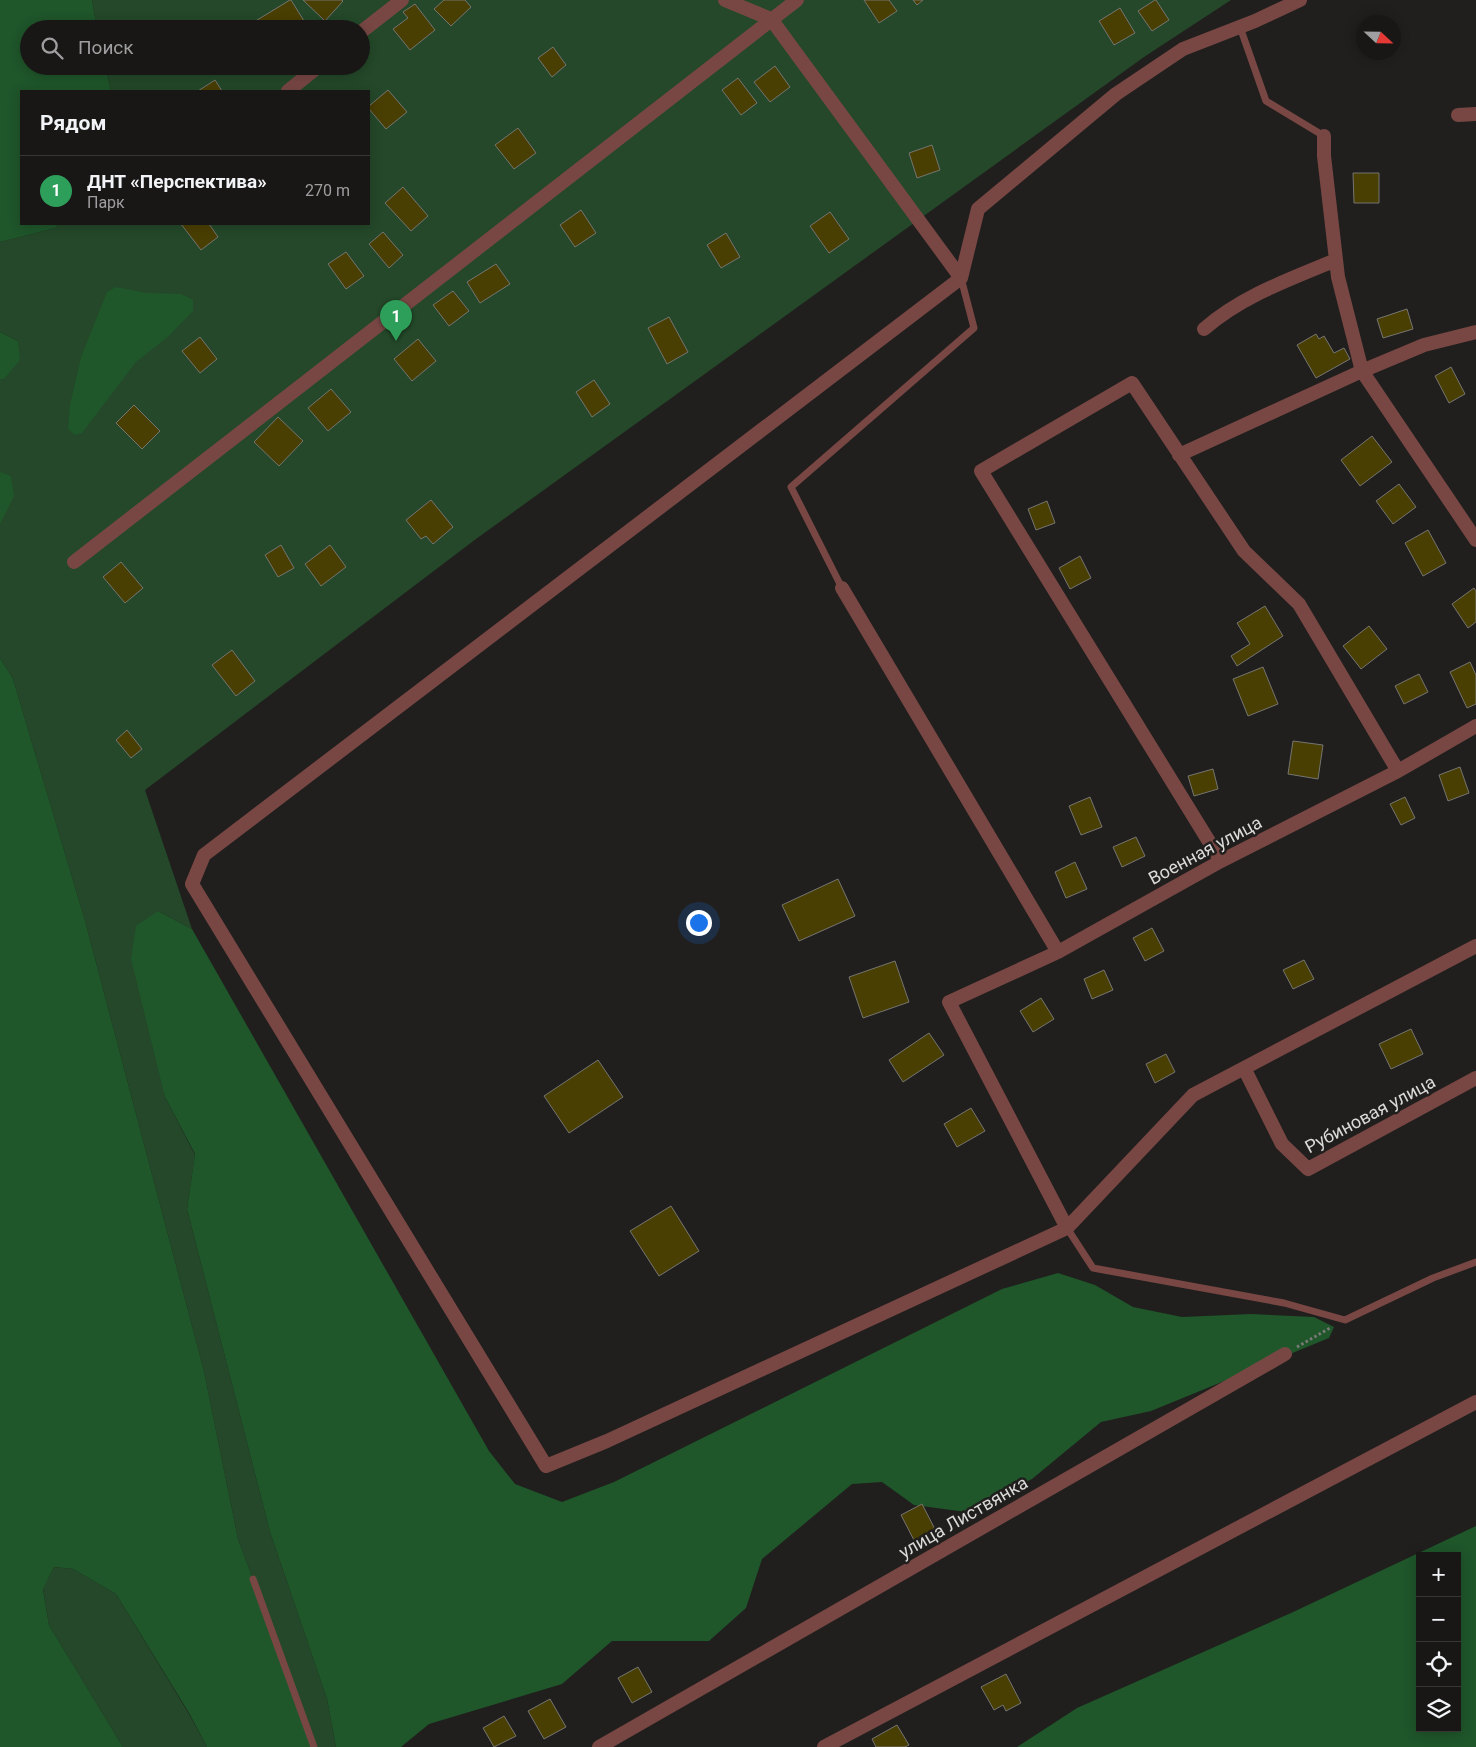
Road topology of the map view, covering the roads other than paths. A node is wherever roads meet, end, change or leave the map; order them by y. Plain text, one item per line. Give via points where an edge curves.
1 (402, 0) edge
2 (725, 0) edge
3 (797, 0) edge
4 (1300, 0) edge
5 (771, 19) junction
6 (370, 25) edge
7 (1240, 27) junction
8 (308, 75) edge
9 (289, 90) edge
10 (1476, 114) edge
11 (1458, 115) dead end
12 (1324, 136) joint
13 (1336, 260) junction
14 (961, 278) junction
15 (1204, 330) dead end
16 (1476, 332) edge
17 (1362, 371) junction
18 (1179, 456) junction
19 (1476, 540) edge
20 (74, 562) dead end
21 (842, 588) joint
22 (1476, 726) edge
23 (1398, 771) junction
24 (1222, 861) junction
25 (1476, 946) edge
26 (1058, 952) junction
27 (1244, 1068) junction
28 (1476, 1078) edge
29 (1067, 1228) junction
30 (1476, 1262) edge
31 (1285, 1354) road end
32 (1476, 1402) edge
33 (253, 1579) dead end
34 (314, 1747) edge
35 (599, 1747) edge
36 (824, 1747) edge

1 - 6 street
2 - 5 street
3 - 5 street
4 - 7 street
5 - 14 street
5 - 20 street
7 - 12 lane via 1266,101
7 - 14 street via 1183,49 1116,94 978,209
8 - 9 street
10 - 11 street
12 - 13 street
13 - 15 street via 1271,287 1222,314
13 - 17 street
14 - 21 lane via 974,328 791,486
14 - 29 street via 204,855 192,884 546,1466 608,1441
16 - 17 street via 1424,345
17 - 18 street
17 - 19 street
18 - 23 street via 1244,551 1299,604
18 - 24 street via 1132,383 981,471
21 - 26 street
22 - 23 street, Военная улица
23 - 24 street, Военная улица
24 - 26 street, Военная улица
25 - 27 street
26 - 29 street, Военная улица via 949,1002
27 - 28 street, Рубиновая улица via 1282,1144 1308,1169
27 - 29 street via 1193,1095
29 - 30 lane via 1093,1268 1284,1303 1345,1320 1433,1278
31 - 35 street, улица Листвянка
32 - 36 street
33 - 34 lane

